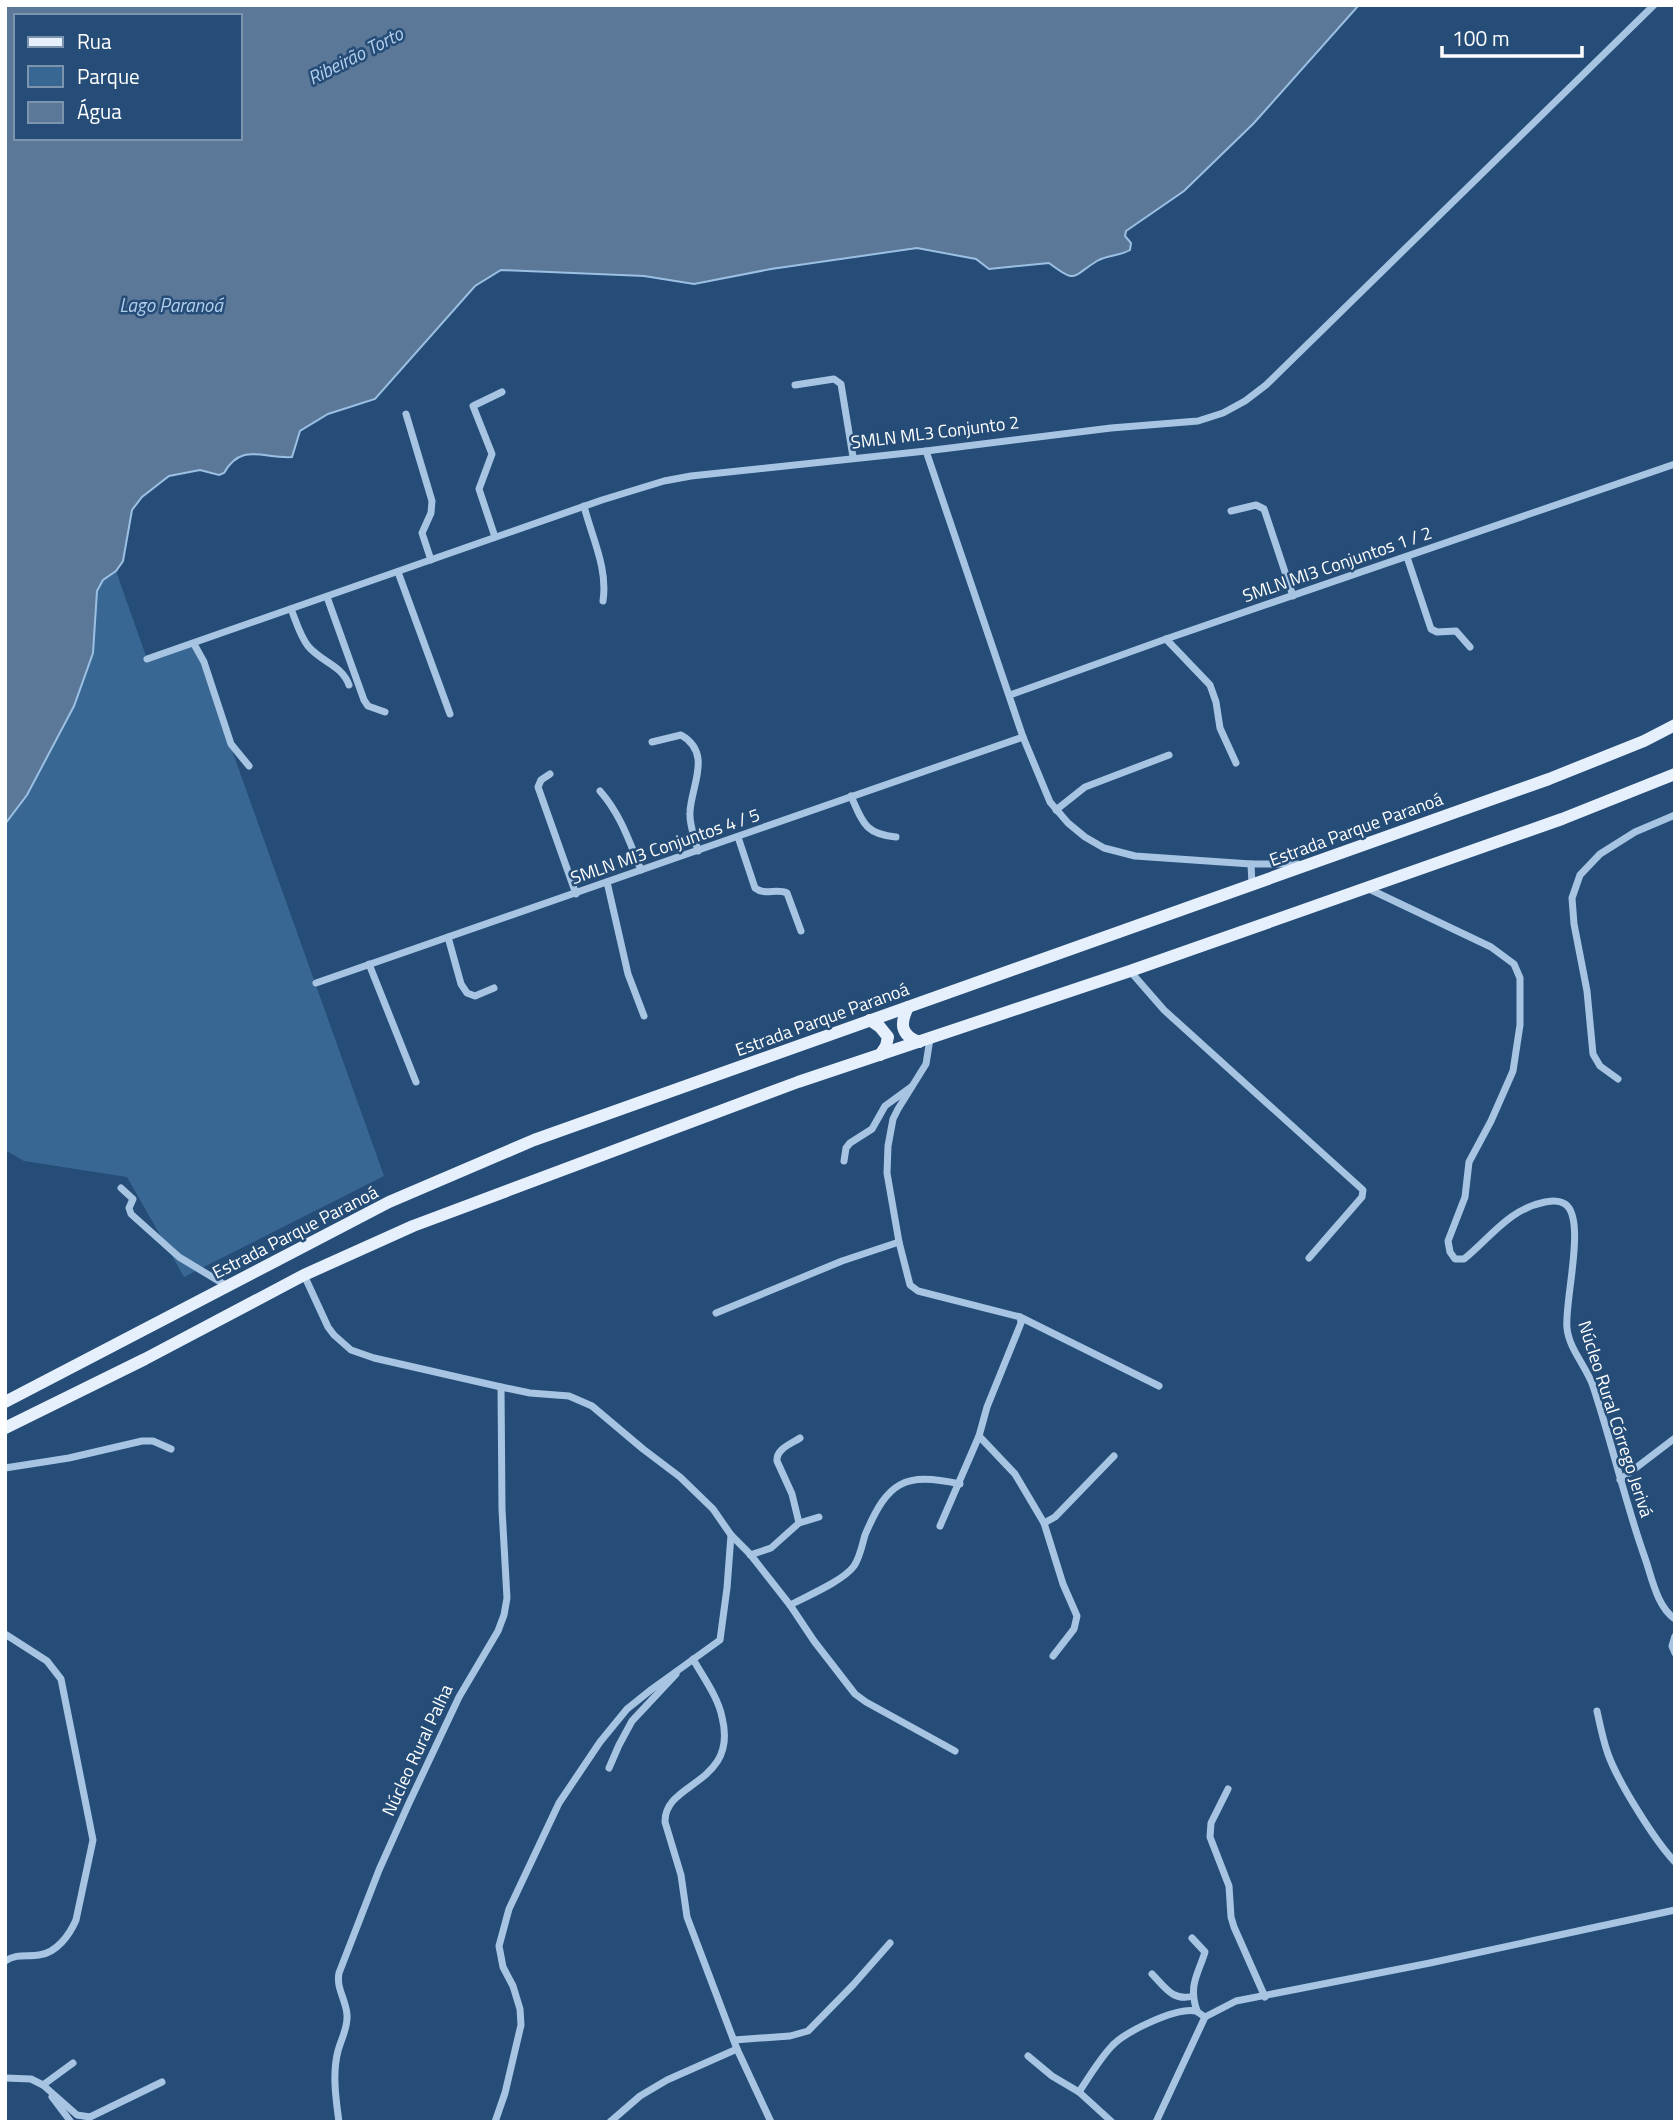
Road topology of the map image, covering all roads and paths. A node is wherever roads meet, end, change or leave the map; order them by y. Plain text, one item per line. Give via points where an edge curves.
1 (1654, 5) edge
2 (795, 385) dead end
3 (502, 393) dead end
4 (406, 414) dead end
5 (926, 451) junction
6 (853, 457) junction
7 (1675, 464) edge
8 (584, 506) junction
9 (1231, 511) dead end
10 (495, 537) junction
11 (1406, 556) junction
12 (431, 560) junction
13 (398, 572) junction
14 (1293, 596) junction
15 (327, 597) junction
16 (603, 601) dead end
17 (291, 609) junction
18 (1166, 639) junction
19 (194, 643) junction
20 (1470, 647) dead end
21 (147, 659) dead end
22 (349, 685) dead end
23 (1010, 695) junction
24 (385, 712) dead end
25 (450, 714) dead end
26 (1675, 725) edge
27 (1023, 737) junction
28 (652, 742) dead end
29 (1169, 755) dead end
30 (1236, 763) dead end
31 (249, 765) dead end
32 (550, 774) dead end
33 (1675, 774) edge
34 (600, 791) dead end
35 (851, 796) junction
36 (1056, 810) junction
37 (1675, 815) edge
38 (738, 837) junction
39 (896, 837) dead end
40 (698, 851) junction
41 (1251, 864) junction
42 (1315, 864) junction
43 (640, 870) junction
44 (607, 882) junction
45 (1252, 885) junction
46 (1366, 887) junction
47 (576, 894) junction
48 (801, 931) dead end
49 (448, 937) junction
50 (369, 964) junction
51 (1130, 971) junction
52 (316, 983) dead end
53 (494, 988) dead end
54 (908, 1007) junction
55 (644, 1016) dead end
56 (870, 1020) junction
57 (924, 1040) junction
58 (880, 1055) junction
59 (1618, 1079) dead end
60 (416, 1082) dead end
61 (914, 1084) junction
62 (844, 1161) dead end
63 (121, 1188) dead end
64 (899, 1242) junction
65 (1309, 1258) dead end
66 (304, 1275) junction
67 (227, 1287) junction
68 (716, 1313) dead end
69 (1020, 1317) junction
70 (138, 1335) junction
71 (145, 1359) junction
72 (1159, 1386) dead end
73 (501, 1387) junction
74 (5, 1402) edge
75 (5, 1428) edge
76 (979, 1436) junction
77 (800, 1438) dead end
78 (1675, 1438) edge
79 (171, 1449) dead end
80 (1114, 1456) dead end
81 (5, 1468) edge
82 (1620, 1479) junction
83 (960, 1484) junction
84 (819, 1517) dead end
85 (799, 1523) junction
86 (1044, 1523) junction
87 (940, 1525) dead end
88 (730, 1535) junction
89 (750, 1555) junction
90 (790, 1605) junction
91 (1675, 1619) edge
92 (5, 1634) edge
93 (1675, 1636) edge
94 (1675, 1653) edge
95 (1053, 1656) dead end
96 (693, 1660) junction
97 (678, 1671) junction
98 (1597, 1711) dead end
99 (955, 1751) dead end
100 (609, 1768) dead end
101 (1228, 1789) dead end
102 (1675, 1862) edge
103 (1675, 1910) edge
104 (1192, 1938) dead end
105 (890, 1942) dead end
106 (5, 1961) edge
107 (1152, 1974) dead end
108 (1193, 1996) junction
109 (1265, 1997) junction
110 (1196, 2011) junction
111 (1205, 2017) junction
112 (734, 2040) junction
113 (737, 2049) junction
114 (1028, 2056) dead end
115 (73, 2063) dead end
116 (5, 2078) edge
117 (162, 2082) dead end
118 (46, 2088) junction
119 (1079, 2092) junction
120 (71, 2122) edge
121 (339, 2122) edge
122 (495, 2122) edge
123 (610, 2122) edge
124 (771, 2122) edge
125 (1112, 2122) edge
126 (1156, 2122) edge

1 - 5 street, SMLN ML3 Conjunto 2 via 1245,401 1198,421
2 - 6 street via 834,379 841,384
3 - 10 street via 473,406 492,454 479,489
4 - 12 street via 432,501 422,533
5 - 6 street, SMLN ML3 Conjunto 2
5 - 23 street
6 - 8 street, SMLN ML3 Conjunto 2 via 691,476
7 - 11 street, SMLN MI3 Conjuntos 1 / 2
8 - 10 street, SMLN ML3 Conjunto 2
8 - 16 street via 606,582
9 - 14 street via 1256,505 1264,509
10 - 12 street, SMLN ML3 Conjunto 2
11 - 14 street, SMLN MI3 Conjuntos 1 / 2
11 - 20 street via 1431,629 1456,631
12 - 13 street, SMLN ML3 Conjunto 2
13 - 15 street, SMLN ML3 Conjunto 2
13 - 25 street
14 - 18 street, SMLN MI3 Conjuntos 1 / 2
15 - 17 street, SMLN ML3 Conjunto 2
15 - 24 street via 364,700
17 - 19 street, SMLN ML3 Conjunto 2
17 - 22 street via 306,643 341,671
18 - 23 street, SMLN MI3 Conjuntos 1 / 2
18 - 30 street via 1210,685 1220,729
19 - 21 street, SMLN ML3 Conjunto 2
19 - 31 street via 231,744
23 - 27 street
26 - 42 main road, Estrada Parque Paranoá via 1549,779
27 - 35 street, SMLN MI3 Conjuntos 4 / 5
27 - 36 street
28 - 40 street via 681,735 694,747 699,773 690,811
29 - 36 street via 1085,787
32 - 47 street via 538,787
33 - 46 main road
34 - 43 street via 613,806
35 - 38 street, SMLN MI3 Conjuntos 4 / 5
35 - 39 street via 868,829
36 - 41 street via 1085,837 1111,850 1135,856
37 - 59 street via 1600,854 1580,875 1572,898 1593,1054 1600,1066
38 - 40 street, SMLN MI3 Conjuntos 4 / 5
38 - 48 street via 755,888 787,893
40 - 43 street, SMLN MI3 Conjuntos 4 / 5
41 - 42 street
41 - 45 street
42 - 45 main road, Estrada Parque Paranoá
43 - 44 street, SMLN MI3 Conjuntos 4 / 5
44 - 47 street, SMLN MI3 Conjuntos 4 / 5
44 - 55 street via 628,974
45 - 54 main road, Estrada Parque Paranoá
46 - 51 main road
46 - 82 street, Núcleo Rural Córrego Jerivá via 1491,947 1518,970 1522,1002 1513,1071 1471,1156 1465,1197 1448,1246 1455,1259 1464,1259 1522,1209 1557,1201 1568,1206 1575,1241 1567,1330 1593,1386
47 - 49 street, SMLN MI3 Conjuntos 4 / 5
49 - 50 street, SMLN MI3 Conjuntos 4 / 5
49 - 53 street via 467,993 475,996
50 - 52 street, SMLN MI3 Conjuntos 4 / 5
50 - 60 street
51 - 57 main road
51 - 65 street via 1164,1010 1363,1189 1363,1197
54 - 56 main road, Estrada Parque Paranoá
54 - 57 main road via 903,1030 907,1036
56 - 58 main road via 888,1037
56 - 67 main road, Estrada Parque Paranoá via 474,1164 343,1225
57 - 58 main road
57 - 61 street via 926,1064
58 - 66 main road via 525,1183
61 - 62 street via 885,1106 872,1129 850,1143
61 - 64 street via 893,1119 888,1146 887,1173
63 - 67 street via 133,1199 131,1214 179,1257
64 - 68 street
64 - 69 street via 915,1290
66 - 71 main road
66 - 73 street via 328,1327 351,1350
67 - 70 main road, Estrada Parque Paranoá
69 - 72 street
69 - 76 street
70 - 71 main road via 131,1353
70 - 74 main road, Estrada Parque Paranoá
71 - 75 main road
73 - 88 street via 569,1396 592,1406 680,1477 713,1509
73 - 121 street, Núcleo Rural Palha via 504,1615 409,1803 339,1973 337,1982 347,2014 336,2063
76 - 83 street
76 - 86 street via 1015,1474
77 - 85 street via 777,1456
78 - 82 street
79 - 81 street via 142,1441
80 - 86 street
82 - 91 street, Núcleo Rural Córrego Jerivá via 1659,1597
83 - 87 street
83 - 90 street via 915,1478 902,1482 878,1510 853,1567
84 - 85 street
85 - 89 street via 771,1548
86 - 95 street via 1077,1616 1074,1629
88 - 89 street
88 - 96 street via 722,1636
89 - 90 street
90 - 99 street via 855,1693
92 - 106 street via 47,1661 61,1679 93,1840 76,1920 64,1941 44,1954
93 - 94 street
96 - 97 street
96 - 112 street via 722,1716 722,1745 710,1773 670,1803 665,1822 681,1875 687,1917
97 - 100 street via 632,1721
97 - 122 street via 627,1709 578,1772 509,1909 499,1946 521,2025
98 - 102 street via 1615,1772
101 - 109 street via 1211,1823 1210,1837 1229,1886 1234,1927
103 - 109 street
104 - 108 street via 1205,1952 1194,1978
105 - 112 street via 808,2031
107 - 108 street via 1175,1997
108 - 110 street
109 - 111 street via 1236,2001
110 - 111 street
110 - 119 street via 1167,2016 1118,2039
111 - 126 street
112 - 113 street
113 - 123 street via 667,2080
113 - 124 street
114 - 119 street
115 - 118 street
116 - 118 street via 31,2079
117 - 118 street via 90,2117 77,2115
118 - 120 street
119 - 125 street

